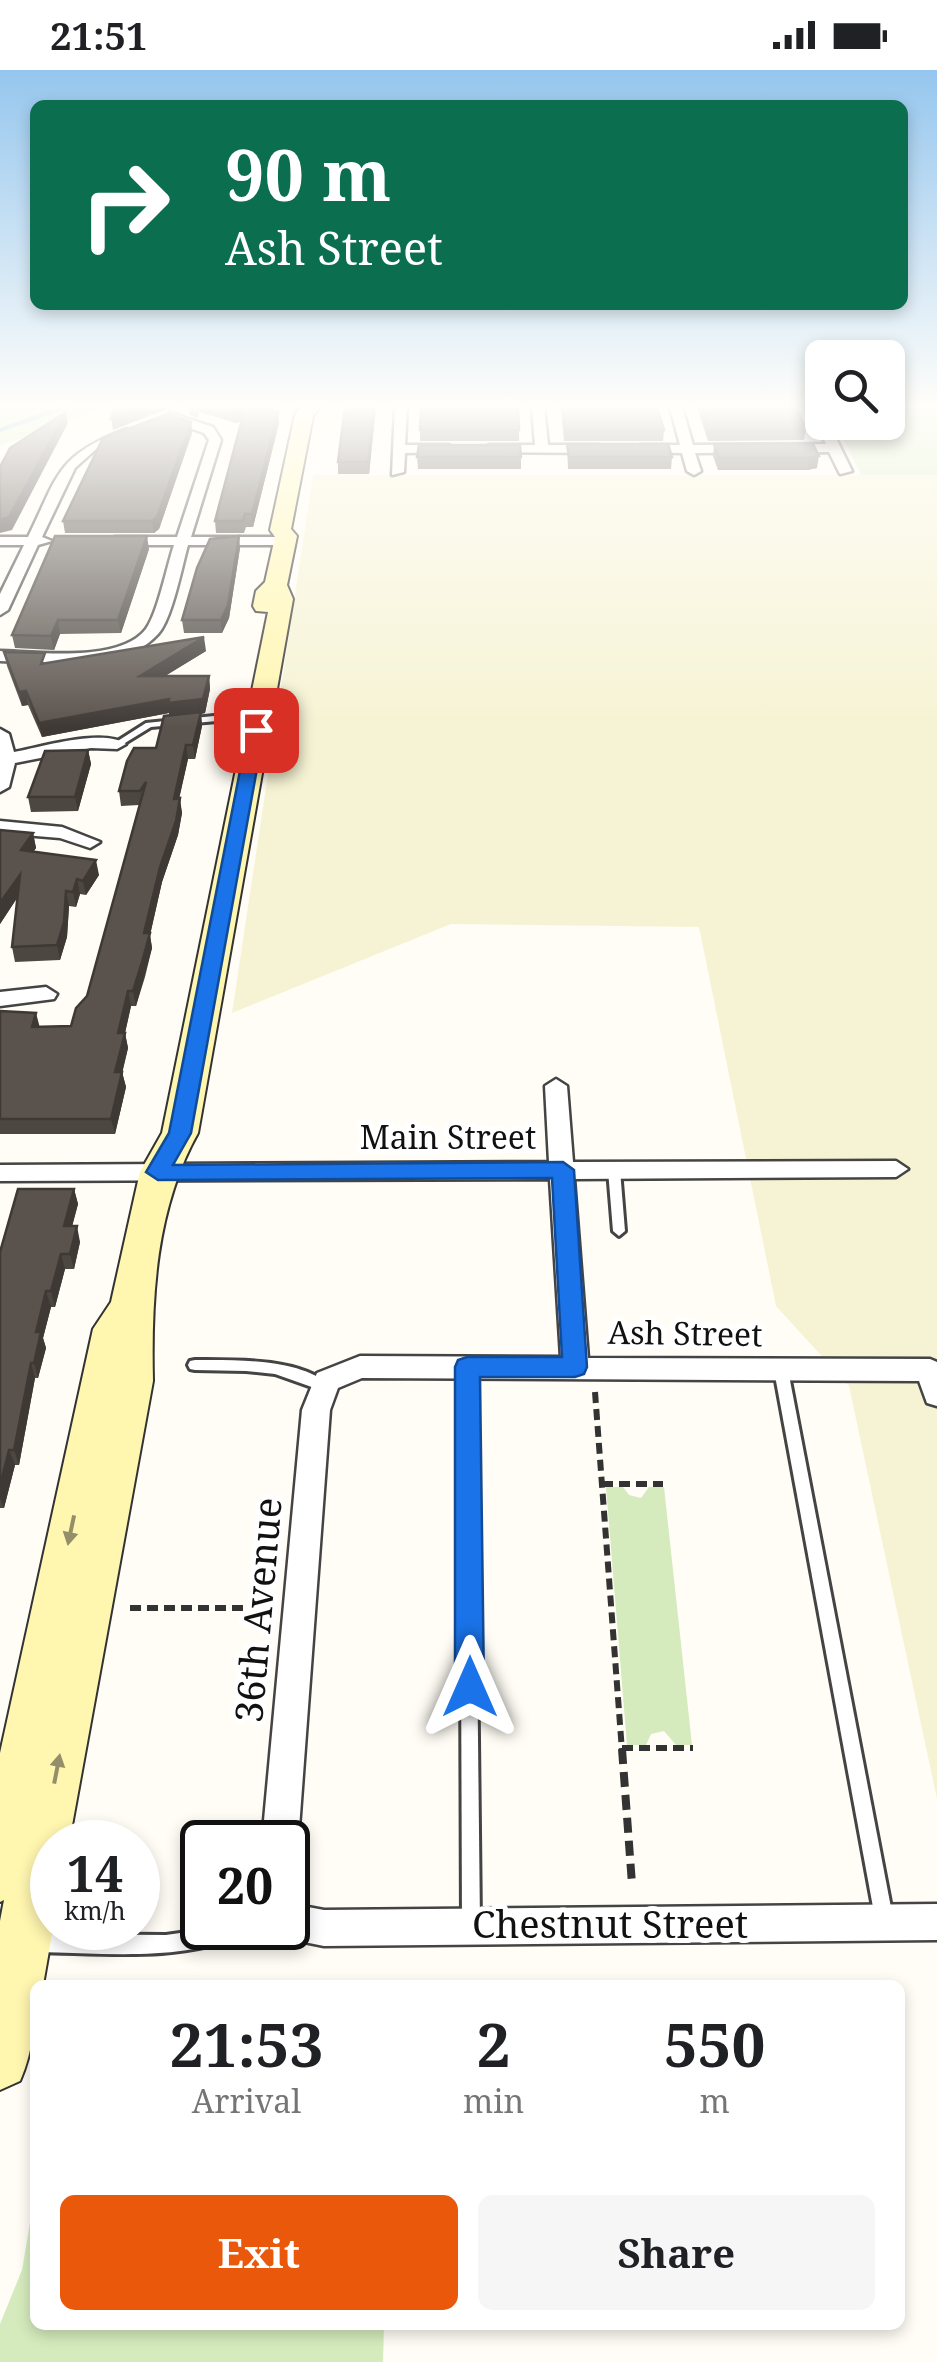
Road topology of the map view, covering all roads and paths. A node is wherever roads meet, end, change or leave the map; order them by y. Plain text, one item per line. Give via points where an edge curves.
1 (47, 514) edge
2 (191, 514) edge
3 (283, 514) edge
4 (285, 538) junction
5 (33, 541) junction
6 (60, 541) edge
7 (98, 541) edge
8 (183, 541) junction
9 (0, 542) edge
10 (0, 610) edge
11 (0, 656) edge
12 (214, 719) dead end
13 (0, 734) edge
14 (117, 744) joint
15 (7, 758) junction
16 (0, 788) edge
17 (0, 827) edge
18 (90, 842) dead end
19 (46, 994) dead end
20 (0, 999) edge
21 (556, 1086) dead end
22 (896, 1168) dead end
23 (563, 1170) junction
24 (614, 1170) junction
25 (158, 1172) junction
26 (0, 1174) edge
27 (620, 1231) dead end
28 (131, 1302) junction
29 (195, 1365) dead end
30 (467, 1367) junction
31 (575, 1367) junction
32 (781, 1370) junction
33 (934, 1382) edge
34 (323, 1386) junction
35 (595, 1392) dead end
36 (602, 1484) junction
37 (663, 1484) dead end
38 (130, 1608) dead end
39 (277, 1608) dead end
40 (622, 1748) junction
41 (693, 1748) dead end
42 (282, 1820) edge
43 (0, 1875) edge
44 (632, 1884) dead end
45 (937, 1922) edge
46 (885, 1923) junction
47 (310, 1925) edge
48 (471, 1926) junction
49 (23, 1943) junction
50 (180, 1944) edge
51 (0, 2061) edge

1 - 5 street
2 - 8 street
3 - 4 street
4 - 8 street
4 - 25 street via 276,585 267,591 154,1132
5 - 6 street
5 - 9 street
5 - 10 street
7 - 8 street
8 - 11 street via 155,627 142,640 87,656
12 - 14 lane via 148,725
13 - 15 street
14 - 15 street
15 - 16 street
17 - 18 street
19 - 20 street
21 - 23 street
22 - 24 street, Main Street
23 - 24 street, Main Street
23 - 25 street, Main Street
23 - 31 street
24 - 27 lane
25 - 26 street, Main Street
25 - 28 street
28 -> 43 street via 113,1329
49 -> 28 street via 132,1381
29 - 34 lane via 270,1364
30 - 31 street, Ash Street
30 - 34 street, Ash Street via 360,1367
30 - 48 lane
31 - 32 street, Ash Street
32 - 33 street, Ash Street
32 - 46 lane
34 - 42 street, 36th Avenue
35 - 36 path
36 - 37 path
36 - 40 path
38 - 39 path
40 - 41 path
40 - 44 path
45 - 46 street, Chestnut Street
46 - 48 street, Chestnut Street
47 - 48 street, Chestnut Street
49 - 50 lane
49 - 51 street

